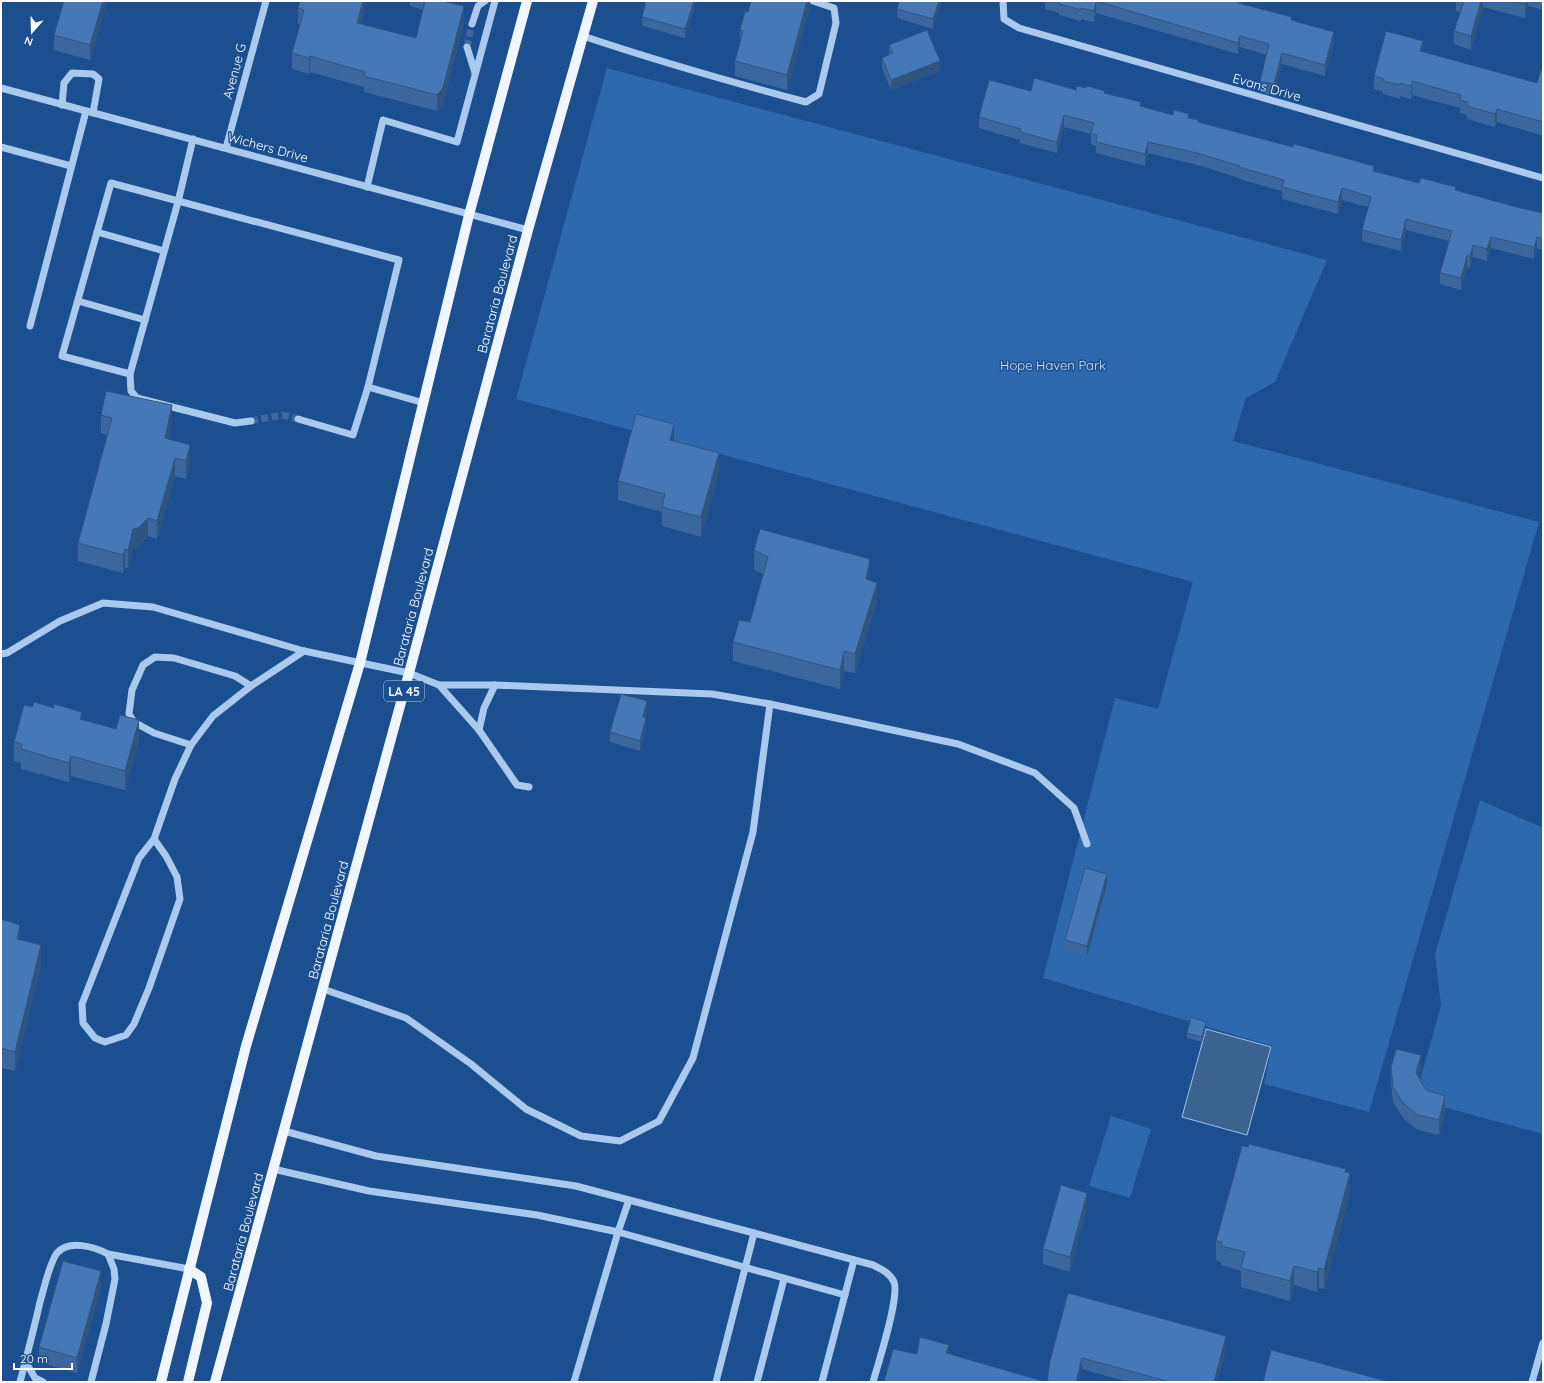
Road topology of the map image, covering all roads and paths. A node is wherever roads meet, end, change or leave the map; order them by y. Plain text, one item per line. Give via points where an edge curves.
1 (266, 1) edge
2 (485, 1) edge
3 (495, 1) edge
4 (527, 1) edge
5 (593, 1) edge
6 (813, 1) edge
7 (1003, 1) edge
8 (835, 4) edge
9 (472, 24) tunnel mouth
10 (583, 36) junction
11 (467, 47) tunnel mouth
12 (475, 74) junction
13 (1, 88) edge
14 (62, 105) junction
15 (89, 112) junction
16 (193, 139) junction
17 (1, 147) edge
18 (226, 148) junction
19 (71, 166) junction
20 (1543, 178) edge
21 (367, 187) junction
22 (178, 202) junction
23 (469, 215) junction
24 (528, 230) junction
25 (97, 232) junction
26 (164, 251) junction
27 (78, 301) junction
28 (145, 320) junction
29 (30, 326) dead end
30 (130, 374) junction
31 (368, 388) junction
32 (424, 403) junction
33 (298, 419) tunnel mouth
34 (251, 422) tunnel mouth
35 (304, 651) junction
36 (1, 654) edge
37 (360, 663) junction
38 (409, 673) junction
39 (439, 685) junction
40 (494, 685) junction
41 (251, 686) junction
42 (770, 704) junction
43 (478, 730) junction
44 (191, 745) junction
45 (529, 787) dead end
46 (154, 839) junction
47 (1087, 844) dead end
48 (323, 989) junction
49 (284, 1131) junction
50 (273, 1169) junction
51 (629, 1200) junction
52 (618, 1232) junction
53 (754, 1233) junction
54 (108, 1254) junction
55 (854, 1260) junction
56 (746, 1268) junction
57 (189, 1269) junction
58 (784, 1279) junction
59 (845, 1295) junction
60 (1543, 1343) edge
61 (25, 1361) junction
62 (20, 1382) edge
63 (43, 1382) edge
64 (91, 1382) edge
65 (161, 1382) edge
66 (188, 1382) edge
67 (215, 1382) edge
68 (574, 1382) edge
69 (716, 1382) edge
70 (757, 1382) edge
71 (822, 1382) edge
72 (873, 1382) edge
73 (1532, 1382) edge

1 - 18 street, Avenue G
2 - 9 street via 478,6
3 - 12 street
4 - 23 main road
5 - 10 main road, Barataria Boulevard / LA 45
6 - 8 street
7 - 20 street, Evans Drive via 1004,19 1019,28
8 - 10 street via 836,23 819,94 806,102 714,78
10 - 24 main road, Barataria Boulevard / LA 45
11 - 12 street
12 - 21 street via 457,142 383,120
13 - 14 street, Wichers Drive
14 - 15 street, Wichers Drive
14 - 15 street via 64,83 72,73 93,74 99,79
15 - 16 street, Wichers Drive
15 - 19 street
16 - 18 street, Wichers Drive
16 - 22 street
17 - 19 street
18 - 21 street, Wichers Drive
19 - 29 street
21 - 23 street, Wichers Drive
22 - 25 street via 111,183
22 - 26 street
22 - 31 street via 399,260
23 - 24 street, Wichers Drive
23 - 32 main road
24 - 38 main road, Barataria Boulevard / LA 45
25 - 26 street
25 - 27 street
26 - 28 street
27 - 28 street
27 - 30 street via 62,356
28 - 30 street
30 - 34 street via 131,391 137,398 235,423
31 - 32 street
31 - 33 street via 353,435
32 - 37 main road
35 - 36 street via 153,607 103,603 60,621 7,653
35 - 37 street
35 - 41 street
37 - 38 street
37 - 57 main road via 246,1046
38 - 39 street
38 - 48 main road, Barataria Boulevard / LA 45
39 - 40 street
39 - 43 street
40 - 42 street via 712,694
40 - 43 street
41 - 44 street via 213,716
41 - 44 street via 235,676 174,658 155,657 143,665 132,690 129,714 134,722 154,733
42 - 47 street via 958,744 1035,773 1074,808
42 - 48 street via 753,832 693,1058 659,1122 620,1141 581,1136 526,1109 471,1064 406,1018
43 - 45 street via 517,785
44 - 46 street via 175,779
46 - 46 street via 139,858 82,1004 83,1023 94,1038 105,1042 126,1035 134,1024 180,899 177,877
48 - 49 main road, Barataria Boulevard / LA 45
49 - 50 main road, Barataria Boulevard / LA 45
49 - 51 street via 376,1156 576,1186
50 - 52 street via 369,1191 537,1215
50 - 67 main road, Barataria Boulevard / LA 45
51 - 52 street
51 - 53 street
52 - 56 street
52 - 68 street
53 - 55 street
53 - 56 street
54 - 57 street
54 - 61 street via 84,1246 70,1246 58,1253 48,1274
54 - 64 street via 115,1279
55 - 59 street
55 - 72 street via 873,1264 888,1273 894,1283 894,1304
56 - 58 street
56 - 69 street
57 - 65 main road
57 - 66 main road via 201,1277 207,1303
58 - 59 street
58 - 70 street
59 - 71 street
60 - 73 street
61 - 62 street
61 - 63 street via 35,1378

